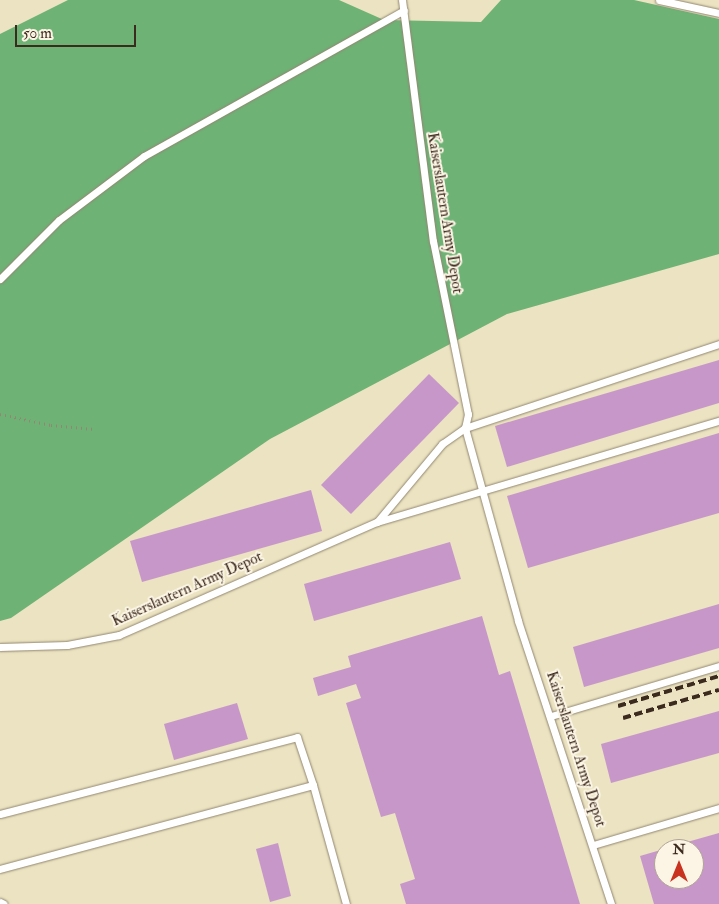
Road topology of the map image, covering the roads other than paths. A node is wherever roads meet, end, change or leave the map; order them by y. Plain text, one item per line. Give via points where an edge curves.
1 (402, 0) edge
2 (658, 0) edge
3 (404, 10) junction
4 (719, 12) edge
5 (0, 279) edge
6 (719, 344) edge
7 (719, 421) edge
8 (465, 428) junction
9 (480, 490) junction
10 (377, 522) junction
11 (0, 647) edge
12 (719, 666) edge
13 (551, 716) junction
14 (313, 786) junction
15 (719, 808) edge
16 (0, 814) edge
17 (593, 845) junction
18 (0, 869) edge
19 (0, 902) edge
20 (4, 904) edge
21 (346, 904) edge
22 (611, 904) edge

1 - 3 lane, Kaiserslautern Army Depot
2 - 4 lane
3 - 5 lane via 144,156 60,220
3 - 8 lane, Kaiserslautern Army Depot via 434,241 468,414
6 - 8 lane, Kaiserslautern Army Depot
7 - 9 lane, Kaiserslautern Army Depot
8 - 9 lane, Kaiserslautern Army Depot
8 - 10 lane, Kaiserslautern Army Depot via 442,444
9 - 10 lane, Kaiserslautern Army Depot
9 - 13 lane, Kaiserslautern Army Depot via 518,622
10 - 11 lane, Kaiserslautern Army Depot via 119,635 67,645
12 - 13 lane
13 - 17 lane, Kaiserslautern Army Depot
14 - 16 lane via 296,737
14 - 18 lane
14 - 21 lane
15 - 17 lane, Kaiserslautern Army Depot
17 - 22 lane, Kaiserslautern Army Depot
19 - 20 lane

